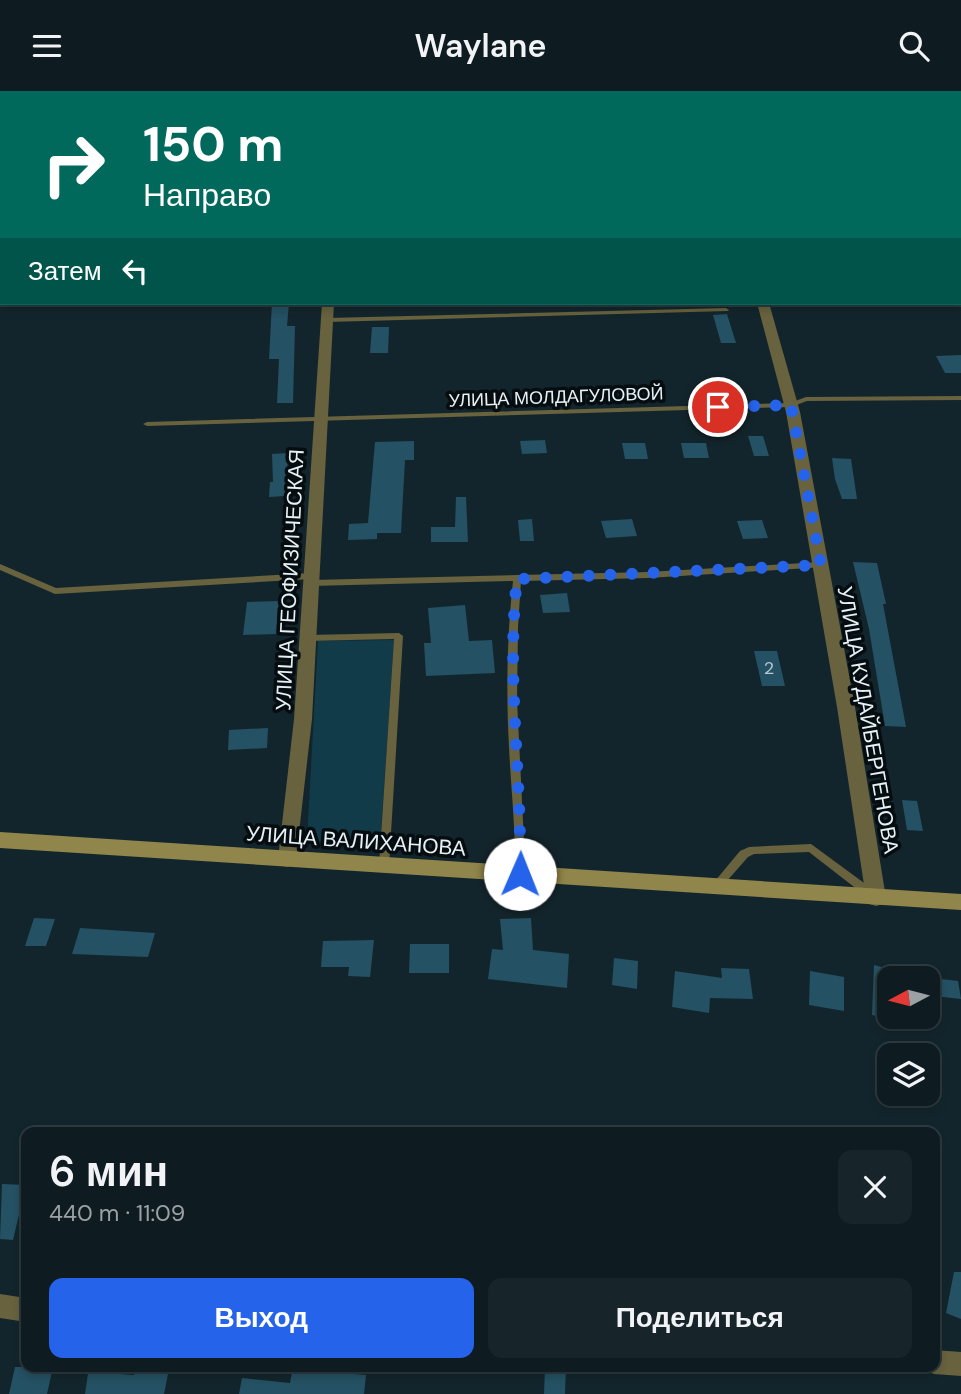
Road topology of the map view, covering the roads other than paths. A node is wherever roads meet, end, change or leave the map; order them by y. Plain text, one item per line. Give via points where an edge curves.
1 (558, 91) edge
2 (566, 91) edge
3 (328, 305) edge
4 (764, 305) edge
5 (726, 310) dead end
6 (327, 320) junction
7 (961, 398) edge
8 (791, 405) junction
9 (320, 419) junction
10 (147, 423) dead end
11 (821, 565) junction
12 (0, 567) edge
13 (517, 579) junction
14 (311, 580) junction
15 (308, 638) junction
16 (0, 840) edge
17 (287, 859) junction
18 (384, 866) junction
19 (520, 874) junction
20 (714, 887) junction
21 (876, 898) junction
22 (961, 902) edge
23 (0, 1306) edge
24 (21, 1309) edge
25 (940, 1362) edge
26 (961, 1364) edge

1 - 2 lane
3 - 6 street, УЛИЦА ГЕОФИЗИЧЕСКАЯ
4 - 8 street, УЛИЦА КУДАЙБЕРГЕНОВА
5 - 6 lane
6 - 9 street, УЛИЦА ГЕОФИЗИЧЕСКАЯ
7 - 8 lane, УЛИЦА МОЛДАГУЛОВОЙ via 806,399
8 - 9 lane, УЛИЦА МОЛДАГУЛОВОЙ
8 - 11 street, УЛИЦА КУДАЙБЕРГЕНОВА
9 - 10 lane, УЛИЦА МОЛДАГУЛОВОЙ
9 - 14 street, УЛИЦА ГЕОФИЗИЧЕСКАЯ
11 - 13 lane
11 - 21 street, УЛИЦА КУДАЙБЕРГЕНОВА
12 - 14 lane via 55,591
13 - 14 lane
13 - 19 lane via 513,648
14 - 15 street, УЛИЦА ГЕОФИЗИЧЕСКАЯ
15 - 17 street, УЛИЦА ГЕОФИЗИЧЕСКАЯ
15 - 18 lane via 399,636
16 - 17 main road, УЛИЦА ВАЛИХАНОВА
17 - 18 main road, УЛИЦА ВАЛИХАНОВА
18 - 19 main road, УЛИЦА ВАЛИХАНОВА
19 - 20 main road, УЛИЦА ВАЛИХАНОВА
20 - 21 main road, УЛИЦА ВАЛИХАНОВА
20 - 21 lane via 744,853 811,848
21 - 22 main road, УЛИЦА ВАЛИХАНОВА
23 - 24 street
25 - 26 street

